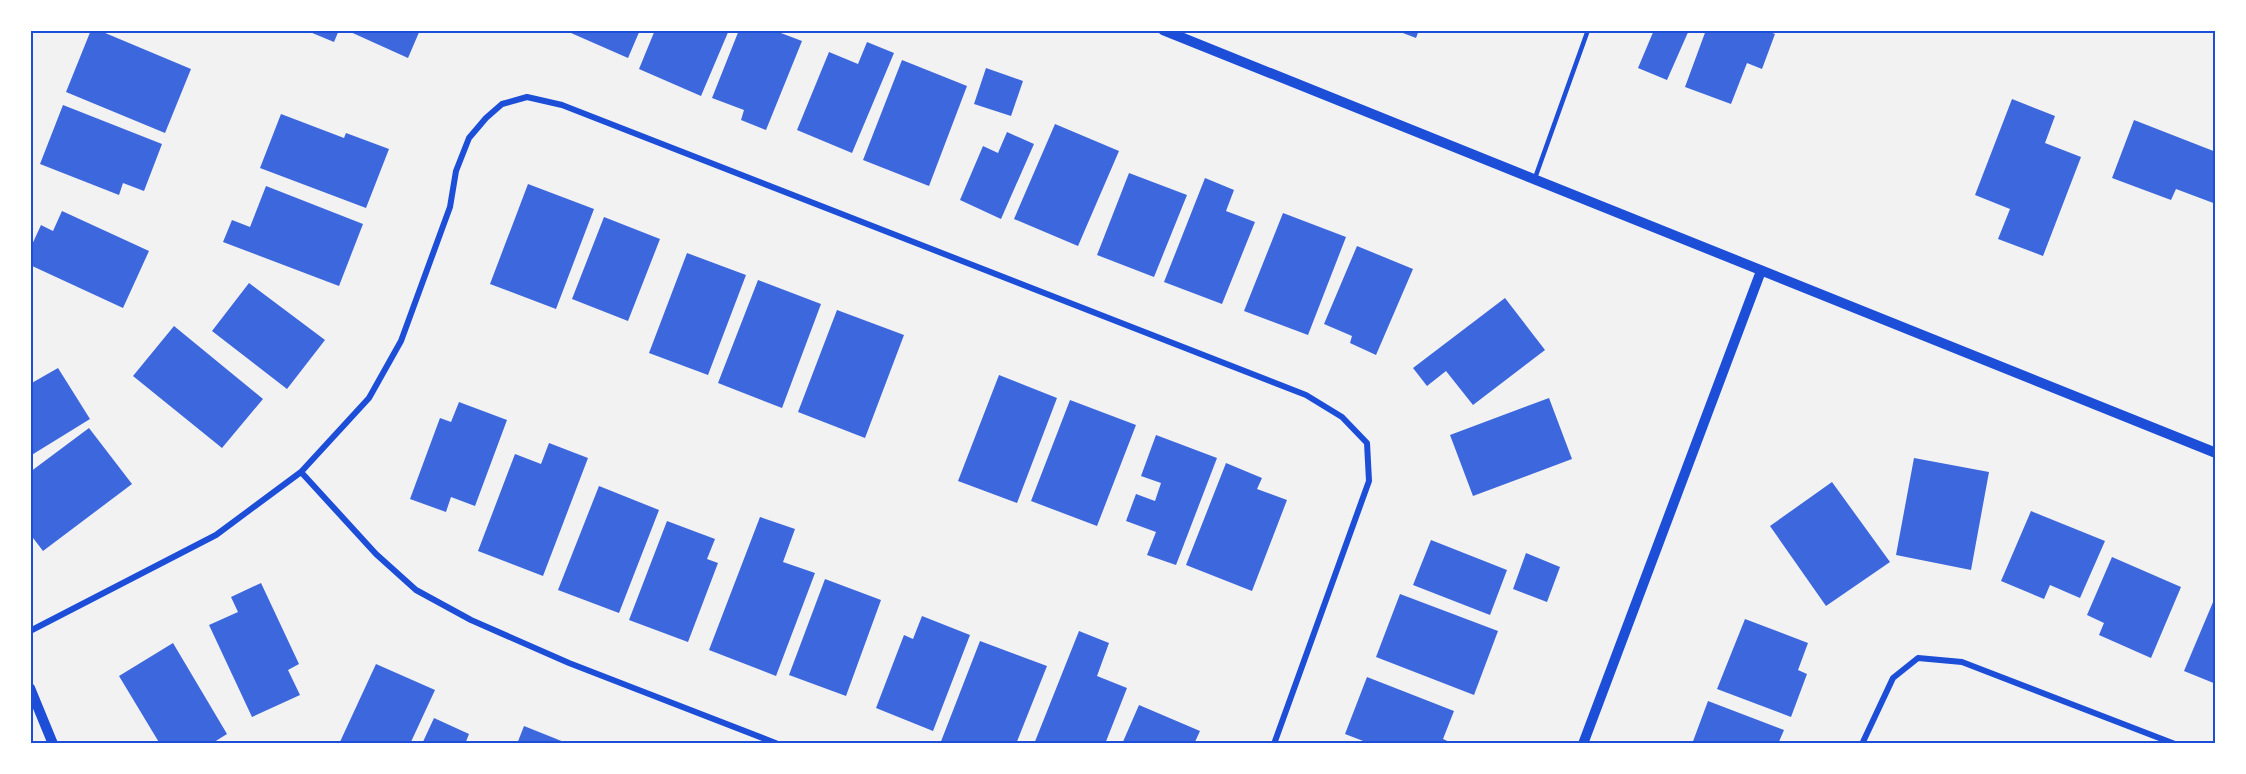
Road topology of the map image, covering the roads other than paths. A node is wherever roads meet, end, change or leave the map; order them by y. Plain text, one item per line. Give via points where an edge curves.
1 (1163, 30) edge
2 (1588, 30) edge
3 (1534, 180) junction
4 (1761, 271) junction
5 (2216, 453) edge
6 (301, 472) junction
7 (30, 631) edge
8 (30, 688) edge
9 (53, 744) edge
10 (778, 744) edge
11 (1274, 744) edge
12 (1583, 744) edge
13 (1862, 744) edge
14 (2175, 744) edge

1 - 3 street
2 - 3 lane
3 - 4 street
4 - 5 street
4 - 12 street
6 - 7 street via 216,534
6 - 10 street via 376,554 416,590 471,620 569,663
6 - 11 street via 369,398 400,341 450,207 456,171 469,138 502,104 527,97 562,105 1306,395 1342,417 1367,443 1369,481
8 - 9 street
13 - 14 street via 1893,678 1918,658 1962,662

